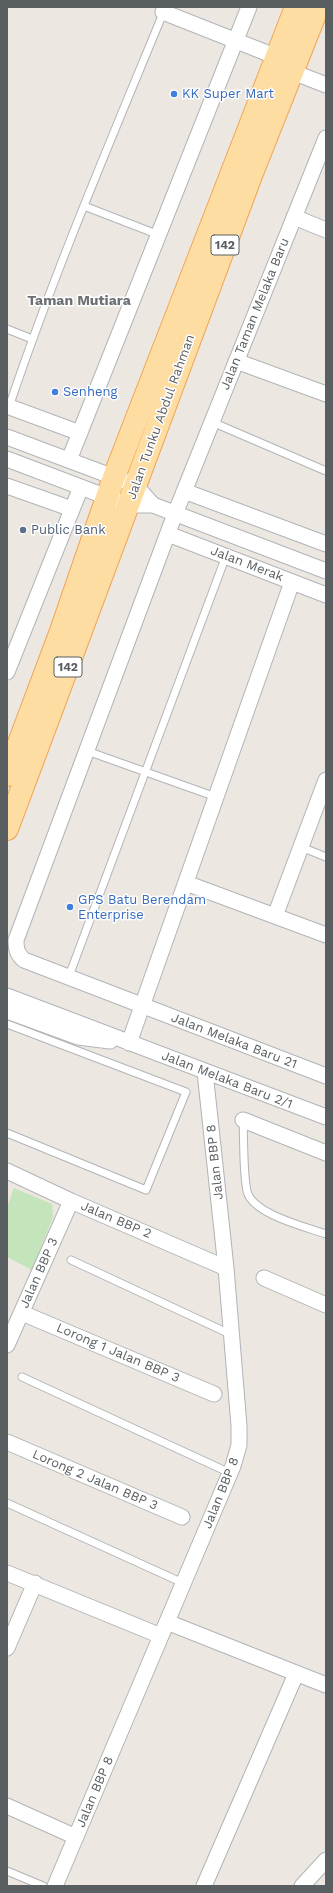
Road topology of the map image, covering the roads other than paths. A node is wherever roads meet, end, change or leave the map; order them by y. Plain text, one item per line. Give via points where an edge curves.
1 (249, 7) edge
2 (296, 7) edge
3 (318, 7) edge
4 (164, 10) edge
5 (235, 40) junction
6 (277, 57) junction
7 (293, 72) junction
8 (326, 85) edge
9 (326, 138) edge
10 (84, 206) junction
11 (294, 218) junction
12 (326, 230) edge
13 (160, 235) junction
14 (7, 329) edge
15 (32, 339) junction
16 (236, 361) junction
17 (326, 394) edge
18 (8, 407) edge
19 (212, 422) junction
20 (80, 433) junction
21 (7, 437) edge
22 (7, 459) edge
23 (69, 460) junction
24 (326, 471) edge
25 (136, 485) junction
26 (7, 486) edge
27 (81, 487) junction
28 (111, 487) junction
29 (184, 491) junction
30 (128, 505) junction
31 (153, 505) junction
32 (72, 509) junction
33 (175, 514) junction
34 (168, 534) junction
35 (326, 544) edge
36 (226, 556) junction
37 (326, 571) edge
38 (292, 582) junction
39 (326, 595) edge
40 (7, 672) edge
41 (87, 750) junction
42 (145, 772) junction
43 (7, 775) edge
44 (326, 780) edge
45 (216, 797) junction
46 (7, 829) edge
47 (301, 847) junction
48 (326, 857) edge
49 (186, 883) junction
50 (275, 916) junction
51 (326, 935) edge
52 (69, 976) junction
53 (7, 996) edge
54 (142, 1006) junction
55 (7, 1011) edge
56 (7, 1024) edge
57 (129, 1043) junction
58 (205, 1072) junction
59 (326, 1076) edge
60 (326, 1117) edge
61 (243, 1120) joint
62 (7, 1133) edge
63 (326, 1153) edge
64 (8, 1174) edge
65 (71, 1201) junction
66 (326, 1234) edge
67 (71, 1260) dead end
68 (226, 1268) junction
69 (264, 1278) dead end
70 (326, 1305) edge
71 (22, 1313) junction
72 (232, 1335) junction
73 (7, 1345) edge
74 (22, 1377) dead end
75 (214, 1394) dead end
76 (7, 1442) edge
77 (230, 1473) junction
78 (7, 1504) edge
79 (182, 1517) dead end
80 (7, 1573) edge
81 (35, 1583) junction
82 (183, 1583) junction
83 (167, 1622) junction
84 (162, 1636) junction
85 (7, 1648) edge
86 (296, 1674) junction
87 (326, 1685) edge
88 (7, 1806) edge
89 (76, 1837) junction
90 (326, 1860) edge
91 (7, 1871) edge
92 (43, 1886) edge
93 (55, 1886) edge
94 (204, 1886) edge
95 (302, 1886) edge

1 - 5 street
2 - 6 main road, Jalan Tunku Abdul Rahman / 142
3 - 7 main road, Jalan Tunku Abdul Rahman / 142
4 - 5 street
4 - 10 lane
5 - 6 street
5 - 13 street
6 - 28 main road, Jalan Tunku Abdul Rahman / 142
7 - 8 street
7 - 25 main road, Jalan Tunku Abdul Rahman / 142 via 252,173
9 - 11 street, Jalan Taman Melaka Baru
10 - 13 lane
10 - 15 lane
11 - 12 street
11 - 16 street, Jalan Taman Melaka Baru
13 - 20 street
14 - 15 lane
15 - 18 lane
16 - 17 street
16 - 19 street, Jalan Taman Melaka Baru
18 - 20 street
19 - 24 lane
19 - 29 street, Jalan Taman Melaka Baru
20 - 23 street
21 - 23 street
22 - 27 street
23 - 28 street
25 - 28 street
25 - 30 main road, Jalan Tunku Abdul Rahman / 142
25 - 31 street
26 - 32 street
27 - 28 street
27 - 32 street
28 - 30 street
28 - 43 main road, Jalan Tunku Abdul Rahman / 142
29 - 33 street, Jalan Taman Melaka Baru
29 - 35 street
30 - 31 street
30 - 46 main road, Jalan Tunku Abdul Rahman / 142
31 - 33 street, Jalan Merak
32 - 40 street
33 - 34 street, Jalan Taman Melaka Baru
33 - 37 street, Jalan Merak
34 - 36 street, Jalan Merak
34 - 41 street, Jalan Taman Melaka Baru
36 - 38 street, Jalan Merak
36 - 42 lane
38 - 39 street, Jalan Merak
38 - 45 street
41 - 42 lane
41 - 52 street, Jalan Melaka Baru 21 via 16,940 18,955 24,960
42 - 45 lane
42 - 52 lane
44 - 47 street
45 - 49 street
47 - 48 lane
47 - 50 street
49 - 50 street
49 - 54 street
50 - 51 street
52 - 54 street, Jalan Melaka Baru 21
53 - 57 street
54 - 57 street
54 - 59 street, Jalan Melaka Baru 21
55 - 57 street via 78,1037
56 - 62 lane via 186,1092 146,1190
57 - 58 street, Jalan Melaka Baru 2/1
58 - 60 street, Jalan Melaka Baru 2/1
58 - 68 street, Jalan BBP 8
61 - 63 street
61 - 66 lane via 247,1192 254,1204 289,1221
64 - 65 street, Jalan BBP 2
65 - 68 street, Jalan BBP 2
65 - 71 street, Jalan BBP 3
67 - 72 lane
68 - 72 street, Jalan BBP 8
69 - 70 street
71 - 73 street, Jalan BBP 3
71 - 75 street, Lorong 1 Jalan BBP 3
72 - 77 street, Jalan BBP 8 via 240,1426 239,1445
74 - 77 lane
76 - 79 street, Lorong 2 Jalan BBP 3
77 - 82 street, Jalan BBP 8
78 - 82 lane
80 - 81 street
81 - 84 street
81 - 85 street
82 - 83 street, Jalan BBP 8
83 - 84 street, Jalan BBP 8
83 - 86 street
84 - 89 street, Jalan BBP 8
86 - 87 street
86 - 94 street
88 - 89 street
89 - 93 street, Jalan BBP 8
90 - 95 street
91 - 92 lane

